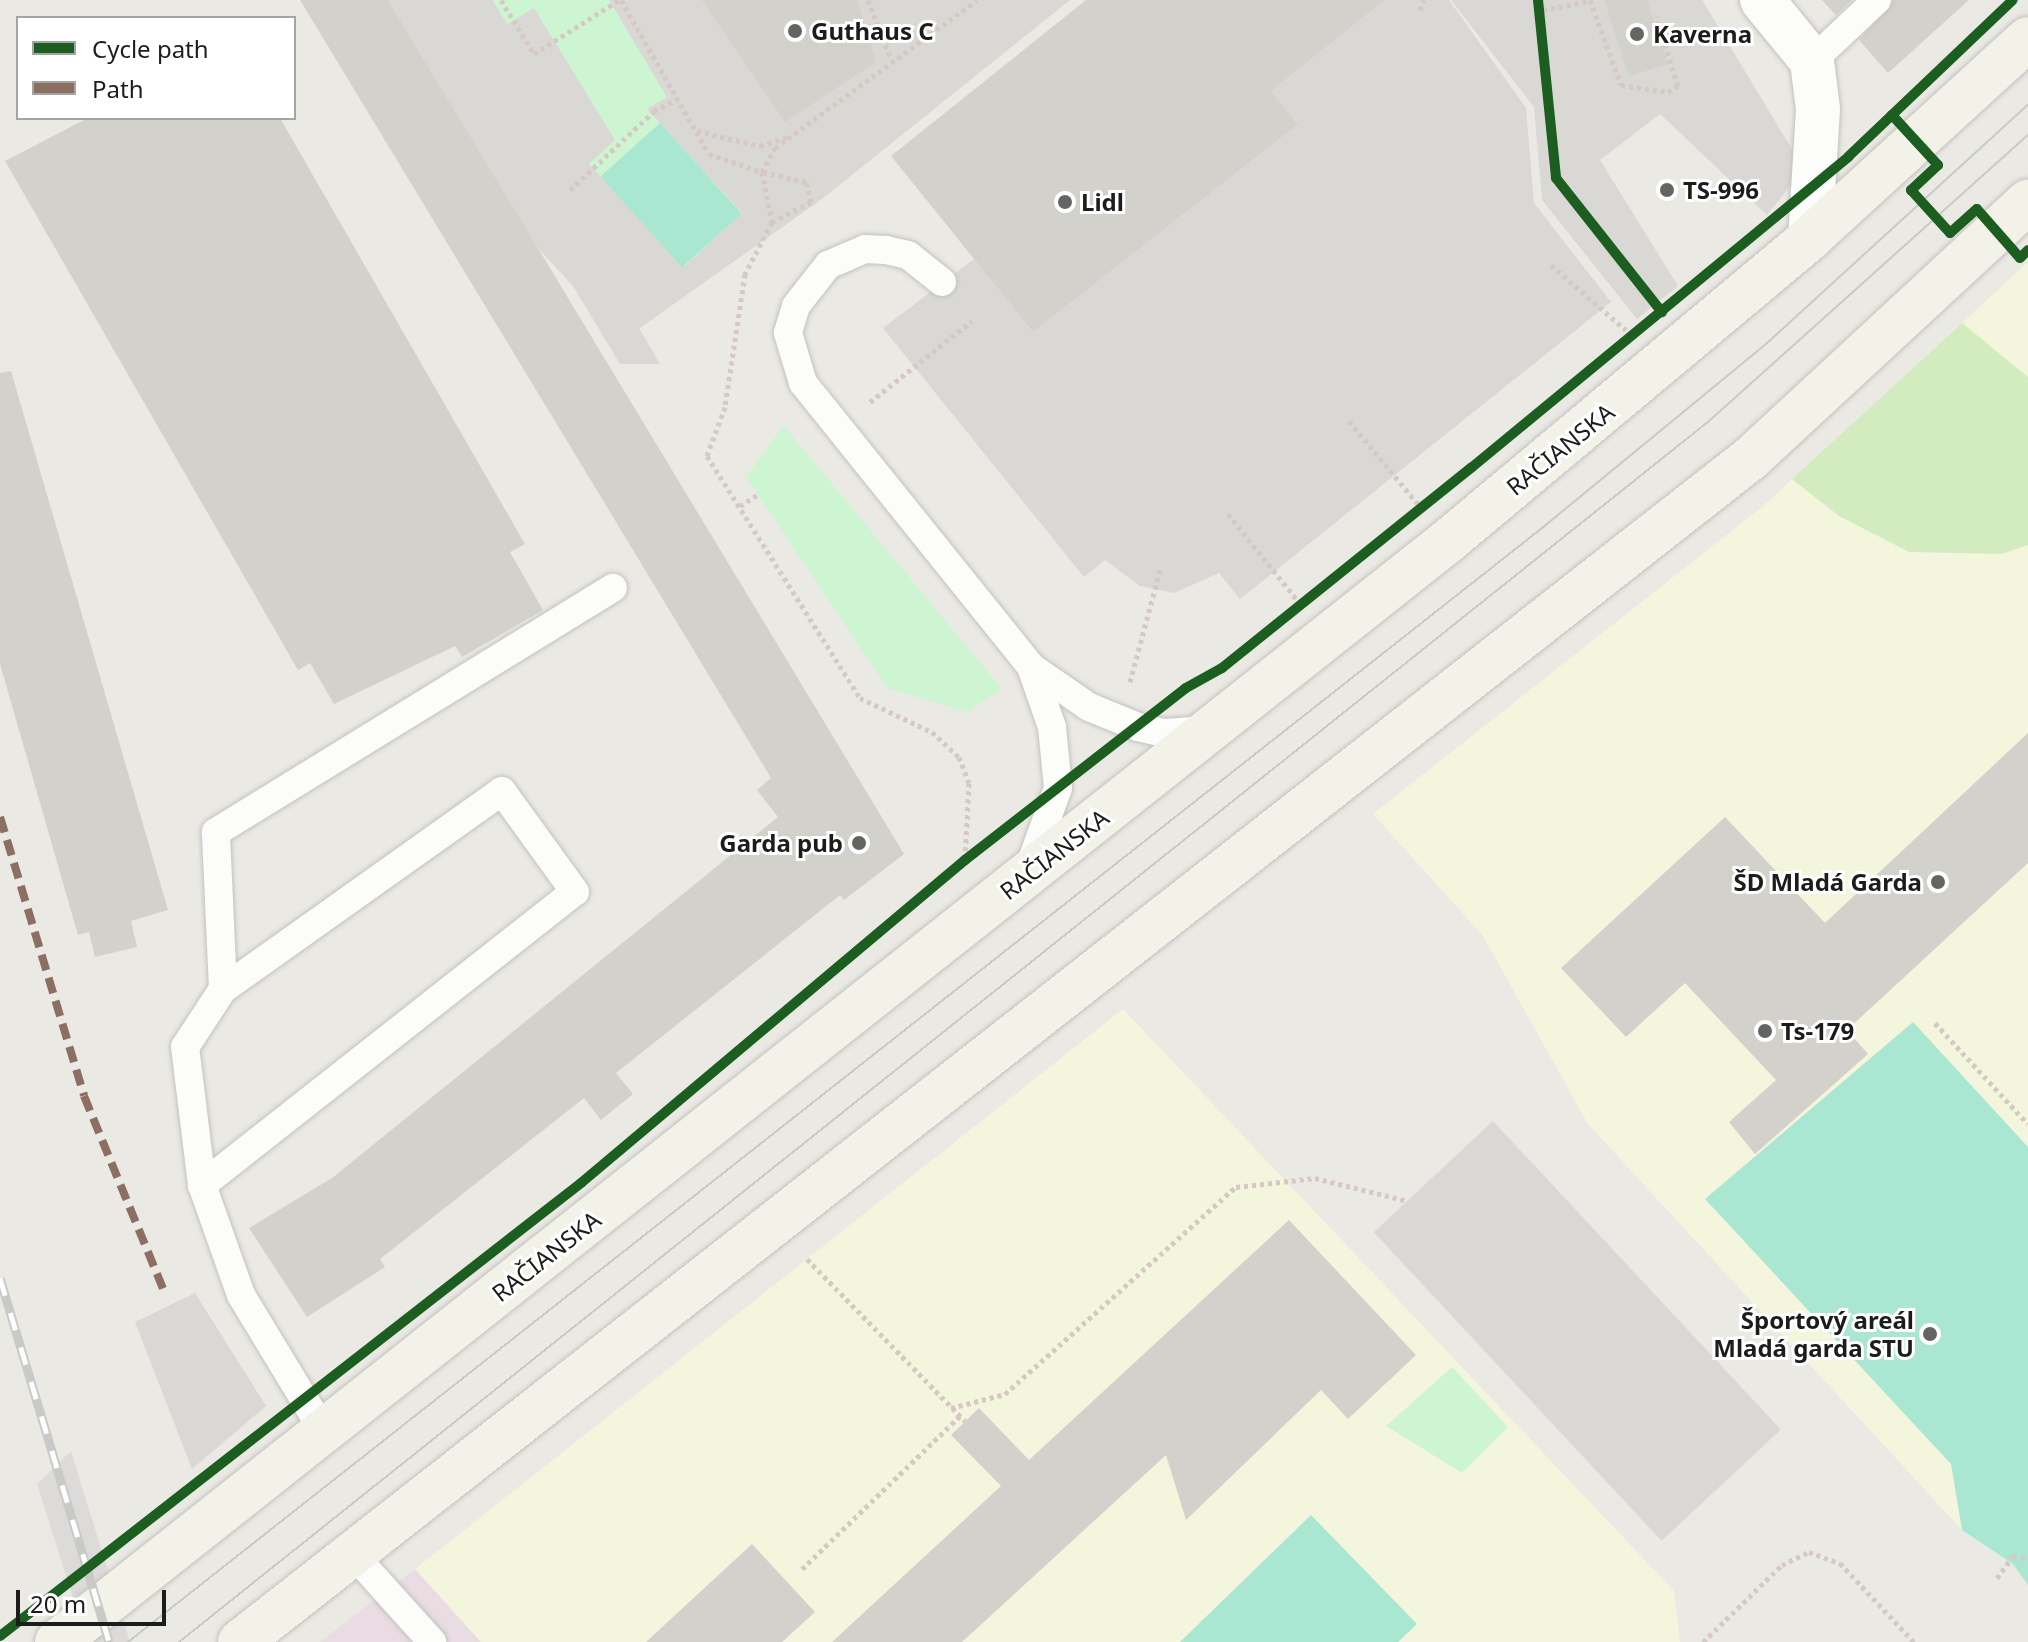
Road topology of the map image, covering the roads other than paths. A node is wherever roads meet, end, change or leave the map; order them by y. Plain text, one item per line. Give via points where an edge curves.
1 (1762, 0) edge
2 (1877, 0) edge
3 (2028, 39) edge
4 (1812, 61) junction
5 (2028, 202) edge
6 (1810, 238) junction
7 (942, 282) dead end
8 (613, 588) dead end
9 (1031, 667) junction
10 (1212, 730) junction
11 (1023, 879) junction
12 (223, 989) junction
13 (202, 1185) junction
14 (324, 1432) junction
15 (352, 1553) junction
16 (57, 1642) edge
17 (240, 1642) edge
18 (432, 1642) edge

1 - 4 street
2 - 4 lane
3 - 6 main road, RAČIANSKA
4 - 6 street via 1818,109
5 - 15 main road via 1750,459
6 - 10 main road, RAČIANSKA
7 - 9 lane via 908,255 865,249 846,255 809,283 796,306 788,333 793,360
8 - 12 lane via 216,832
9 - 10 lane via 1089,707 1138,727 1165,733
9 - 11 lane via 1052,727 1058,788
10 - 11 main road, RAČIANSKA
11 - 14 main road, RAČIANSKA
12 - 13 lane via 185,1047
12 - 13 lane via 502,791 575,892
13 - 14 lane via 241,1295
14 - 16 main road, RAČIANSKA
15 - 17 main road
15 - 18 lane

